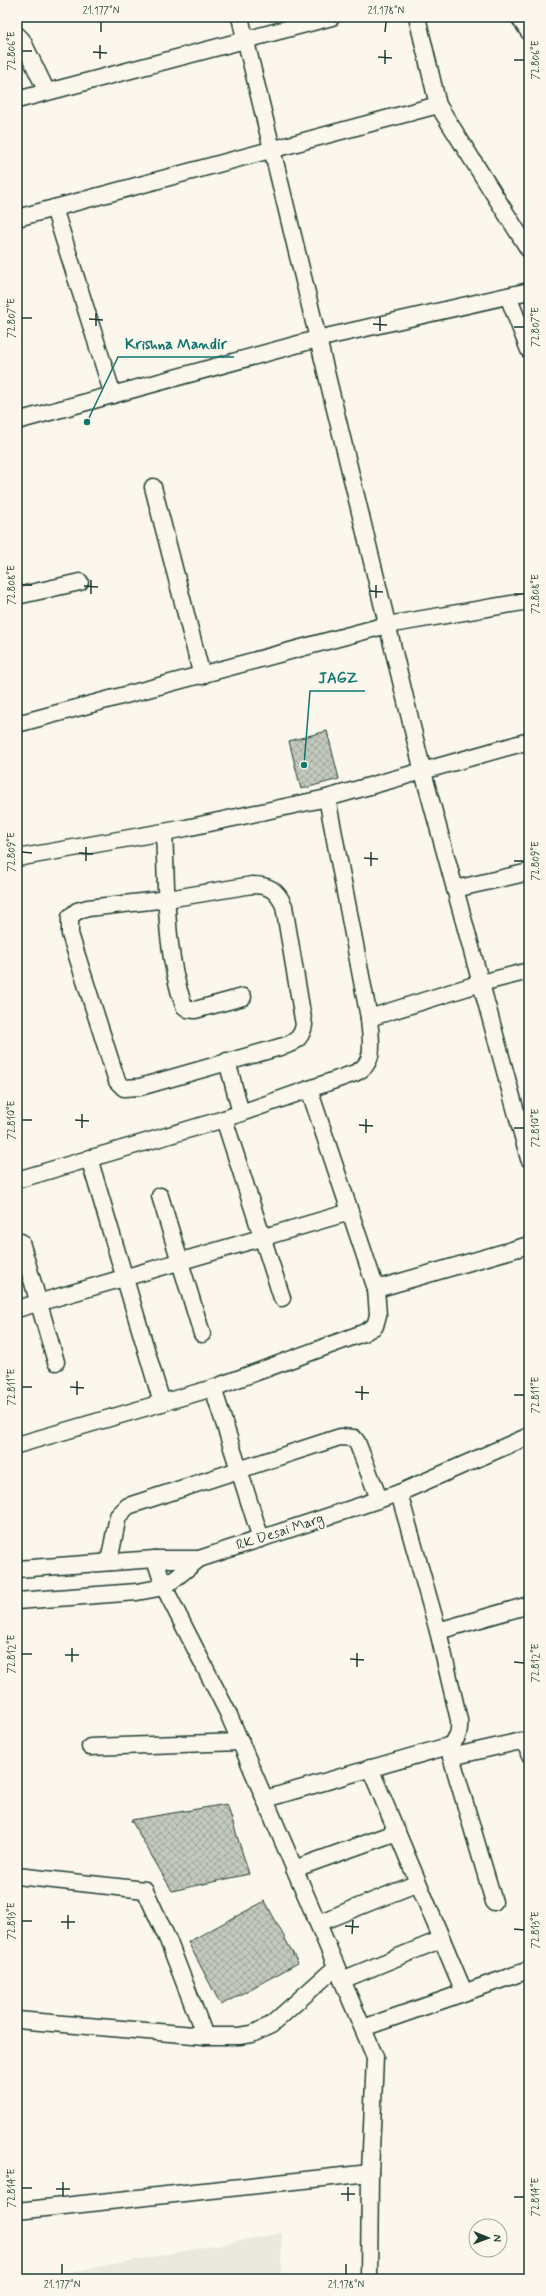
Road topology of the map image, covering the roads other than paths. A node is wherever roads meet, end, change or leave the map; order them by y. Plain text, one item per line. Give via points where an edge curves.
1 (240, 17) edge
2 (332, 17) edge
3 (432, 17) edge
4 (519, 17) edge
5 (418, 22) edge
6 (529, 32) edge
7 (17, 35) edge
8 (245, 38) junction
9 (47, 92) junction
10 (17, 100) edge
11 (438, 105) junction
12 (271, 150) junction
13 (54, 208) junction
14 (17, 218) edge
15 (529, 250) edge
16 (529, 291) edge
17 (508, 296) junction
18 (317, 339) junction
19 (529, 350) edge
20 (113, 395) junction
21 (17, 422) edge
22 (152, 487) dead end
23 (80, 582) dead end
24 (17, 596) edge
25 (529, 601) edge
26 (387, 625) junction
27 (202, 676) junction
28 (17, 724) edge
29 (529, 741) edge
30 (423, 772) junction
31 (327, 798) junction
32 (164, 832) junction
33 (17, 858) edge
34 (529, 872) edge
35 (455, 889) junction
36 (168, 899) junction
37 (529, 972) edge
38 (481, 983) junction
39 (243, 997) dead end
40 (368, 1018) junction
41 (227, 1061) junction
42 (310, 1089) junction
43 (241, 1113) junction
44 (224, 1119) junction
45 (89, 1158) junction
46 (529, 1159) edge
47 (17, 1180) edge
48 (160, 1196) dead end
49 (350, 1212) junction
50 (261, 1238) junction
51 (21, 1242) dead end
52 (529, 1245) edge
53 (180, 1261) junction
54 (124, 1276) junction
55 (376, 1290) junction
56 (282, 1298) dead end
57 (39, 1303) junction
58 (17, 1309) edge
59 (202, 1334) dead end
60 (56, 1362) dead end
61 (213, 1388) junction
62 (162, 1403) junction
63 (529, 1436) edge
64 (17, 1445) edge
65 (239, 1470) junction
66 (399, 1493) junction
67 (380, 1499) junction
68 (261, 1538) junction
69 (155, 1559) junction
70 (199, 1559) junction
71 (109, 1562) junction
72 (17, 1569) edge
73 (164, 1587) junction
74 (17, 1601) edge
75 (529, 1605) edge
76 (438, 1631) junction
77 (240, 1742) junction
78 (90, 1747) dead end
79 (450, 1751) junction
80 (529, 1754) edge
81 (370, 1768) junction
82 (265, 1799) junction
83 (397, 1832) junction
84 (294, 1869) junction
85 (17, 1876) edge
86 (418, 1883) junction
87 (494, 1902) dead end
88 (318, 1923) junction
89 (442, 1939) junction
90 (529, 1970) edge
91 (339, 1973) junction
92 (464, 1992) junction
93 (17, 2020) edge
94 (363, 2028) junction
95 (205, 2036) junction
96 (370, 2174) junction
97 (17, 2211) edge
98 (369, 2279) edge

1 - 8 street
2 - 8 street
3 - 5 street
4 - 6 street
5 - 11 street
7 - 9 street via 22,40
8 - 9 street
8 - 12 street
9 - 10 street
11 - 12 street
11 - 15 street
12 - 13 street
12 - 18 street
13 - 14 street
13 - 20 street
16 - 17 street
17 - 18 street
17 - 19 street
18 - 20 street
18 - 26 street
20 - 21 street
22 - 27 street
23 - 24 street
25 - 26 street
26 - 27 street
26 - 30 street
27 - 28 street
29 - 30 street
30 - 31 street
30 - 35 street
31 - 32 street
31 - 40 street
32 - 33 street
32 - 36 street
34 - 35 street
35 - 38 street
36 - 39 street via 171,952 184,1006 195,1010
36 - 41 street via 260,885 275,890 284,906 304,1025 303,1032 296,1042
36 - 41 street via 88,908 77,911 70,917 70,934 117,1081 124,1088 140,1087
37 - 38 street
38 - 40 street
38 - 46 street
40 - 42 street via 372,1052 366,1066 355,1073
41 - 43 street
42 - 43 street
42 - 49 street
43 - 44 street
44 - 45 street
44 - 50 street
45 - 47 street
45 - 54 street
48 - 53 street
49 - 50 street
49 - 55 street
50 - 53 street
50 - 56 street
51 - 57 street
52 - 55 street
53 - 54 street
53 - 59 street
54 - 57 street
54 - 62 street
55 - 61 street via 378,1315 375,1326 363,1333
57 - 58 street
57 - 60 street
61 - 62 street
61 - 65 street
62 - 64 street
63 - 66 street, RK Desai Marg
65 - 67 street via 348,1436 357,1442
65 - 68 street
65 - 71 street via 123,1509 118,1516
66 - 67 street, RK Desai Marg
66 - 76 street
67 - 68 street, RK Desai Marg
68 - 70 street, RK Desai Marg
69 - 70 street, RK Desai Marg
69 - 71 street, RK Desai Marg
69 - 73 street
70 - 73 street
71 - 72 street, RK Desai Marg
73 - 74 street via 137,1592
73 - 77 street
75 - 76 street
76 - 79 street via 459,1720 460,1731
77 - 78 street
77 - 82 street
79 - 80 street via 520,1741 527,1746
79 - 81 street
79 - 87 street
81 - 82 street
81 - 83 street
82 - 84 street
83 - 84 street
83 - 86 street
84 - 88 street
85 - 95 street via 145,1890 168,1940
86 - 88 street
86 - 89 street
88 - 91 street
89 - 91 street
89 - 92 street
90 - 92 street
91 - 94 street
91 - 95 street via 262,2030 238,2036
92 - 94 street
93 - 95 street
94 - 96 street via 375,2057
96 - 97 street
96 - 98 street

